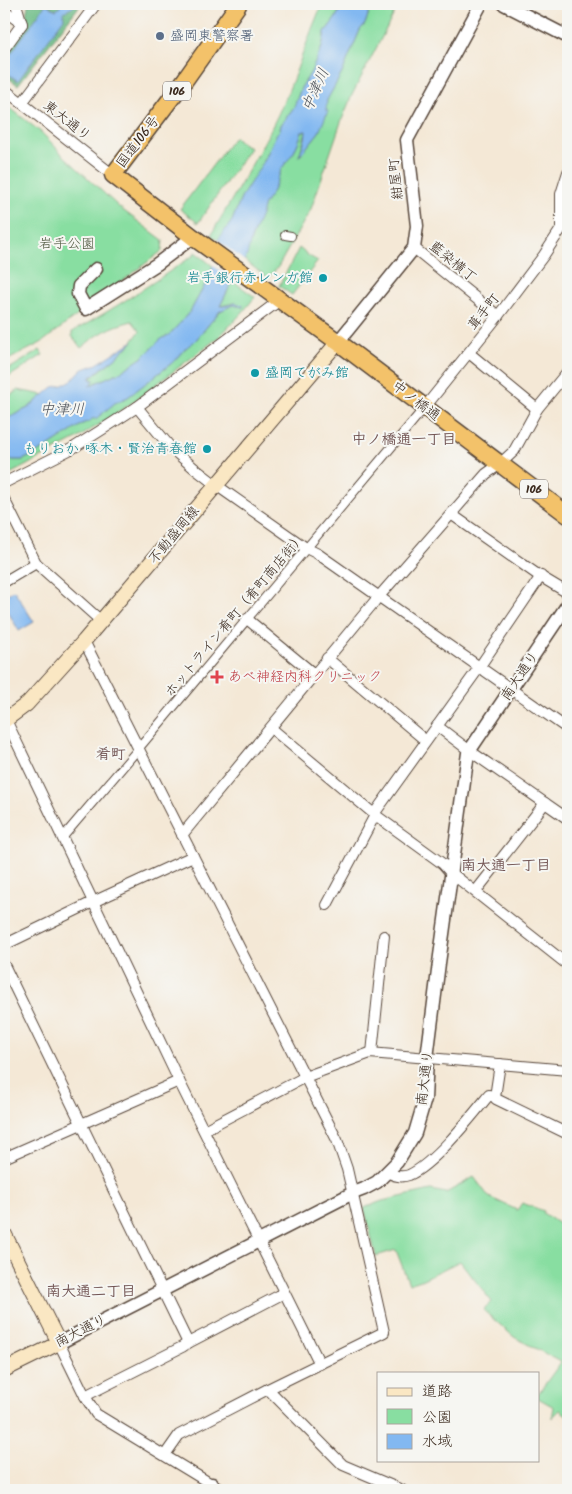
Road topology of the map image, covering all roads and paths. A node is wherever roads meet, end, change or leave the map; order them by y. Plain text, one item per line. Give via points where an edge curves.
1 (16, 4) edge
2 (96, 4) edge
3 (237, 4) edge
4 (481, 4) edge
5 (504, 4) edge
6 (4, 10) edge
7 (22, 24) junction
8 (568, 37) edge
9 (4, 48) edge
10 (4, 89) edge
11 (22, 103) junction
12 (568, 172) edge
13 (113, 175) junction
14 (197, 240) junction
15 (414, 248) junction
16 (96, 269) dead end
17 (263, 288) joint
18 (280, 300) junction
19 (498, 316) junction
20 (338, 342) junction
21 (469, 353) junction
22 (568, 371) edge
23 (136, 407) junction
24 (424, 408) junction
25 (537, 409) junction
26 (500, 464) junction
27 (4, 483) edge
28 (216, 485) junction
29 (4, 499) edge
30 (451, 514) junction
31 (568, 515) edge
32 (306, 548) junction
33 (36, 563) junction
34 (541, 576) junction
35 (4, 582) edge
36 (568, 593) edge
37 (378, 597) junction
38 (568, 604) edge
39 (248, 619) junction
40 (101, 621) junction
41 (84, 641) junction
42 (327, 658) junction
43 (479, 667) junction
44 (314, 674) junction
45 (511, 689) junction
46 (5, 721) edge
47 (437, 726) junction
48 (270, 728) junction
49 (568, 729) edge
50 (426, 741) junction
51 (139, 748) junction
52 (470, 751) junction
53 (545, 803) junction
54 (375, 814) junction
55 (568, 819) edge
56 (182, 835) junction
57 (63, 837) junction
58 (192, 856) junction
59 (450, 872) junction
60 (476, 891) junction
61 (93, 902) junction
62 (327, 905) dead end
63 (384, 936) dead end
64 (4, 945) edge
65 (4, 965) edge
66 (568, 965) edge
67 (372, 1053) junction
68 (427, 1058) junction
69 (500, 1064) junction
70 (568, 1070) edge
71 (305, 1077) junction
72 (179, 1081) junction
73 (495, 1097) junction
74 (82, 1124) junction
75 (204, 1130) junction
76 (568, 1134) edge
77 (4, 1158) edge
78 (387, 1172) junction
79 (352, 1194) junction
80 (4, 1233) edge
81 (260, 1241) junction
82 (163, 1290) junction
83 (284, 1293) junction
84 (188, 1342) junction
85 (58, 1343) junction
86 (320, 1364) junction
87 (4, 1370) edge
88 (268, 1389) junction
89 (85, 1396) junction
90 (166, 1455) junction
91 (213, 1488) edge
92 (402, 1490) edge

1 - 7 street
2 - 11 street
3 - 13 highway, 国道106号 / 106
4 - 15 street, 紺屋町 via 407,140 416,226
5 - 8 street
6 - 7 street
7 - 9 street
10 - 11 street, 東大通り
11 - 13 street, 東大通り
12 - 19 street, 葺手町 via 561,194 560,229
13 - 14 highway, 国道106号 / 106
14 - 16 street via 86,309 78,294 79,286
14 - 17 highway, 国道106号 / 106
15 - 19 street, 藍染横丁
15 - 20 street
17 - 18 highway, 中ノ橋通 / 106
18 - 20 highway, 中ノ橋通 / 106
18 - 23 street
19 - 21 street, 葺手町
20 - 24 highway, 中ノ橋通 / 106
20 - 28 main road, 不動盛岡線
21 - 24 street, 葺手町
21 - 25 street
22 - 25 street
23 - 27 street via 73,448
23 - 28 street via 171,448
24 - 26 highway, 中ノ橋通 / 106
24 - 32 street, ホットライン肴町（肴町商店街）
25 - 26 street via 514,451
26 - 30 street via 486,474
26 - 31 highway, 中ノ橋通 / 106
28 - 32 street
28 - 40 main road, 不動盛岡線
29 - 33 street
30 - 34 street
30 - 37 street
32 - 37 street
32 - 39 street, ホットライン肴町（肴町商店街）
33 - 35 street
33 - 40 street
34 - 36 street
34 - 43 street
37 - 42 street
37 - 43 street
38 - 45 street, 南大通り
39 - 44 street
39 - 51 street, ホットライン肴町（肴町商店街）
40 - 41 main road, 不動盛岡線
41 - 46 main road, 不動盛岡線 via 27,704
41 - 51 street
42 - 44 street
42 - 50 street
43 - 45 street
43 - 47 street
44 - 48 street
45 - 49 street
45 - 52 street, 南大通り
46 - 57 street
47 - 50 street
47 - 52 street
48 - 54 street
48 - 56 street
50 - 54 street
51 - 56 street
51 - 57 street, ホットライン肴町（肴町商店街）
52 - 53 street
52 - 59 street, 南大通り
53 - 55 street
53 - 60 street
54 - 59 street
54 - 62 street
56 - 58 street
57 - 61 street
58 - 61 street
58 - 71 street
59 - 60 street
59 - 68 street, 南大通り
60 - 66 street
61 - 64 street
61 - 72 street
63 - 67 street
65 - 74 street
67 - 68 street
67 - 71 street
68 - 69 street
68 - 78 street, 南大通り via 424,1099 415,1133
69 - 70 street
69 - 73 street
71 - 75 street
71 - 79 street via 337,1140
72 - 74 street
72 - 75 street
73 - 76 street
73 - 78 street via 489,1095 420,1168 408,1175 396,1176
74 - 77 street
74 - 82 street
75 - 81 street
78 - 79 street, 南大通り via 370,1186
79 - 81 street, 南大通り
79 - 86 street via 384,1332
80 - 85 main road
81 - 82 street, 南大通り
81 - 83 street
82 - 84 street
82 - 85 street, 南大通り
83 - 84 street
83 - 86 street
84 - 89 street
85 - 87 main road, 南大通り
85 - 89 street
86 - 88 street
88 - 90 street via 179,1435
88 - 92 street via 343,1465
89 - 90 street via 96,1414
90 - 91 street

